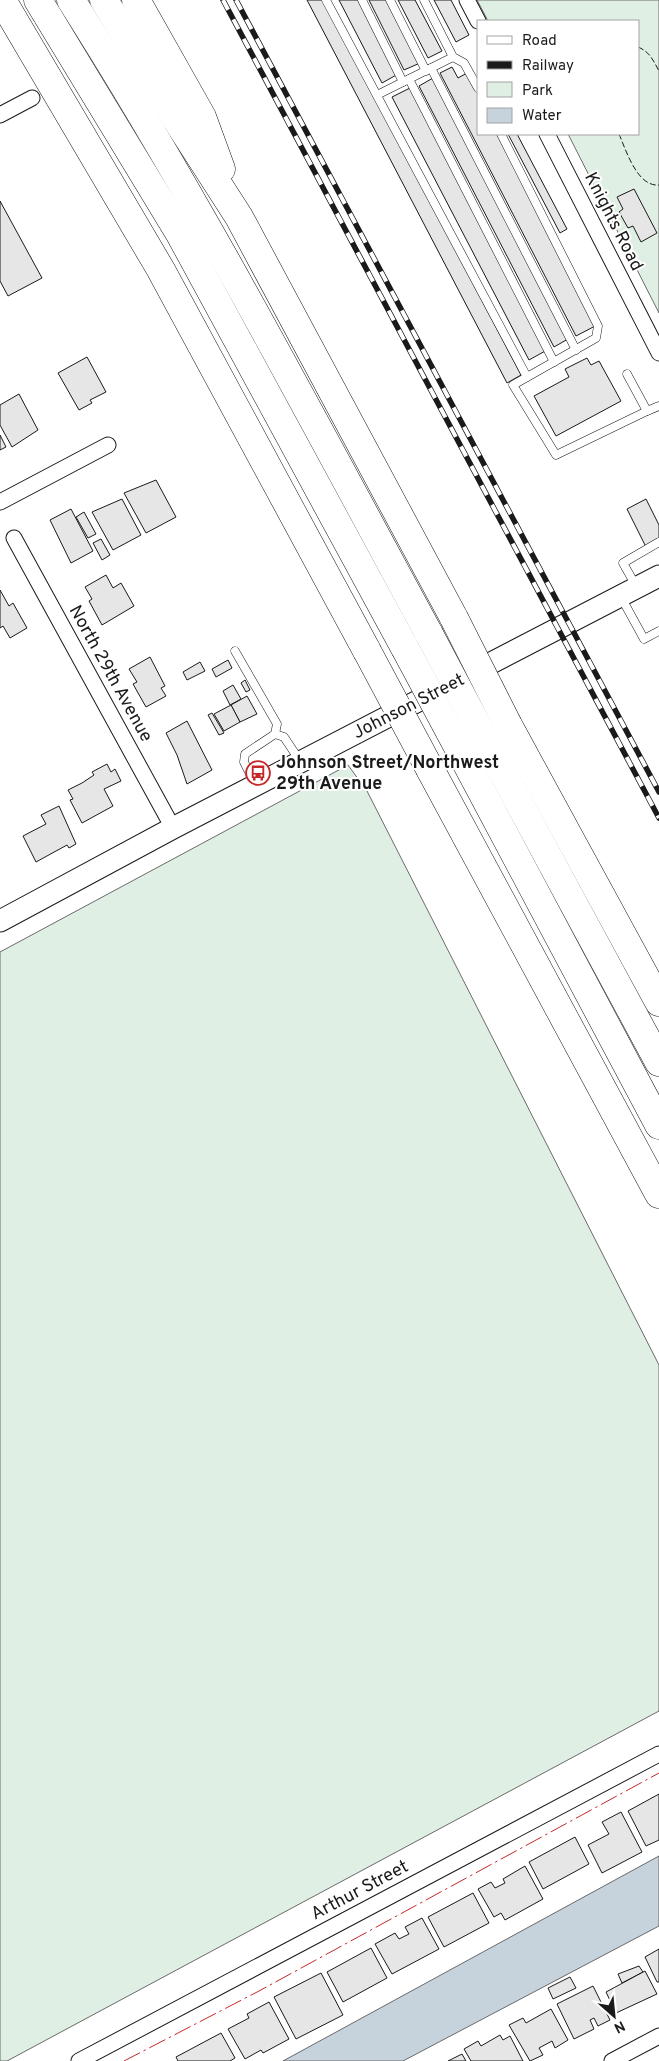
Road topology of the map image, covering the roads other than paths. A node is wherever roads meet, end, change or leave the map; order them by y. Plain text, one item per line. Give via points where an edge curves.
1 (38, 0) edge
2 (71, 0) edge
3 (104, 0) edge
4 (136, 0) edge
5 (326, 0) edge
6 (362, 0) edge
7 (390, 0) edge
8 (424, 0) edge
9 (467, 0) edge
10 (6, 9) edge
11 (477, 20) edge
12 (452, 57) junction
13 (429, 69) junction
14 (406, 80) junction
15 (477, 86) edge
16 (377, 95) junction
17 (32, 98) dead end
18 (0, 115) edge
19 (502, 135) edge
20 (548, 135) edge
21 (239, 217) junction
22 (576, 350) junction
23 (659, 354) edge
24 (554, 362) junction
25 (627, 374) dead end
26 (527, 377) junction
27 (659, 406) edge
28 (647, 411) junction
29 (108, 445) dead end
30 (0, 502) edge
31 (14, 538) dead end
32 (659, 542) edge
33 (659, 576) edge
34 (629, 592) junction
35 (659, 631) edge
36 (235, 651) dead end
37 (275, 734) junction
38 (302, 763) junction
39 (256, 786) junction
40 (173, 828) junction
41 (0, 921) edge
42 (659, 1002) edge
43 (659, 1062) edge
44 (659, 1125) edge
45 (659, 1194) edge
46 (659, 1754) edge
47 (659, 2036) edge
48 (79, 2061) edge
49 (612, 2061) edge

1 - 44 highway, bridge via 180,234
2 - 43 highway, bridge via 126,86 211,233
3 - 21 highway
4 - 21 highway via 202,117
5 - 16 lane
6 - 14 lane
7 - 13 lane
8 - 12 lane
9 - 11 street
10 - 45 highway, bridge via 161,270
12 - 13 lane
12 - 15 lane via 464,63
13 - 14 lane
13 - 22 lane
14 - 16 lane
14 - 24 lane
16 - 26 lane
17 - 18 street
19 - 22 lane via 598,326 596,338
20 - 23 street, Knights Road
21 - 42 highway, bridge
22 - 24 lane
24 - 26 lane
25 - 28 lane
26 - 28 lane via 513,385 556,456
27 - 28 lane
29 - 30 street
31 - 40 street, North 29th Avenue
32 - 34 lane via 623,563
33 - 34 street, Johnson Street
34 - 35 lane via 644,639
34 - 38 street, Johnson Street
36 - 37 lane via 277,724
37 - 38 lane via 284,737
37 - 39 lane via 245,754 244,762
38 - 39 street, Johnson Street
39 - 40 street, Johnson Street
40 - 41 street, Johnson Street
46 - 48 street, Arthur Street
47 - 49 street

